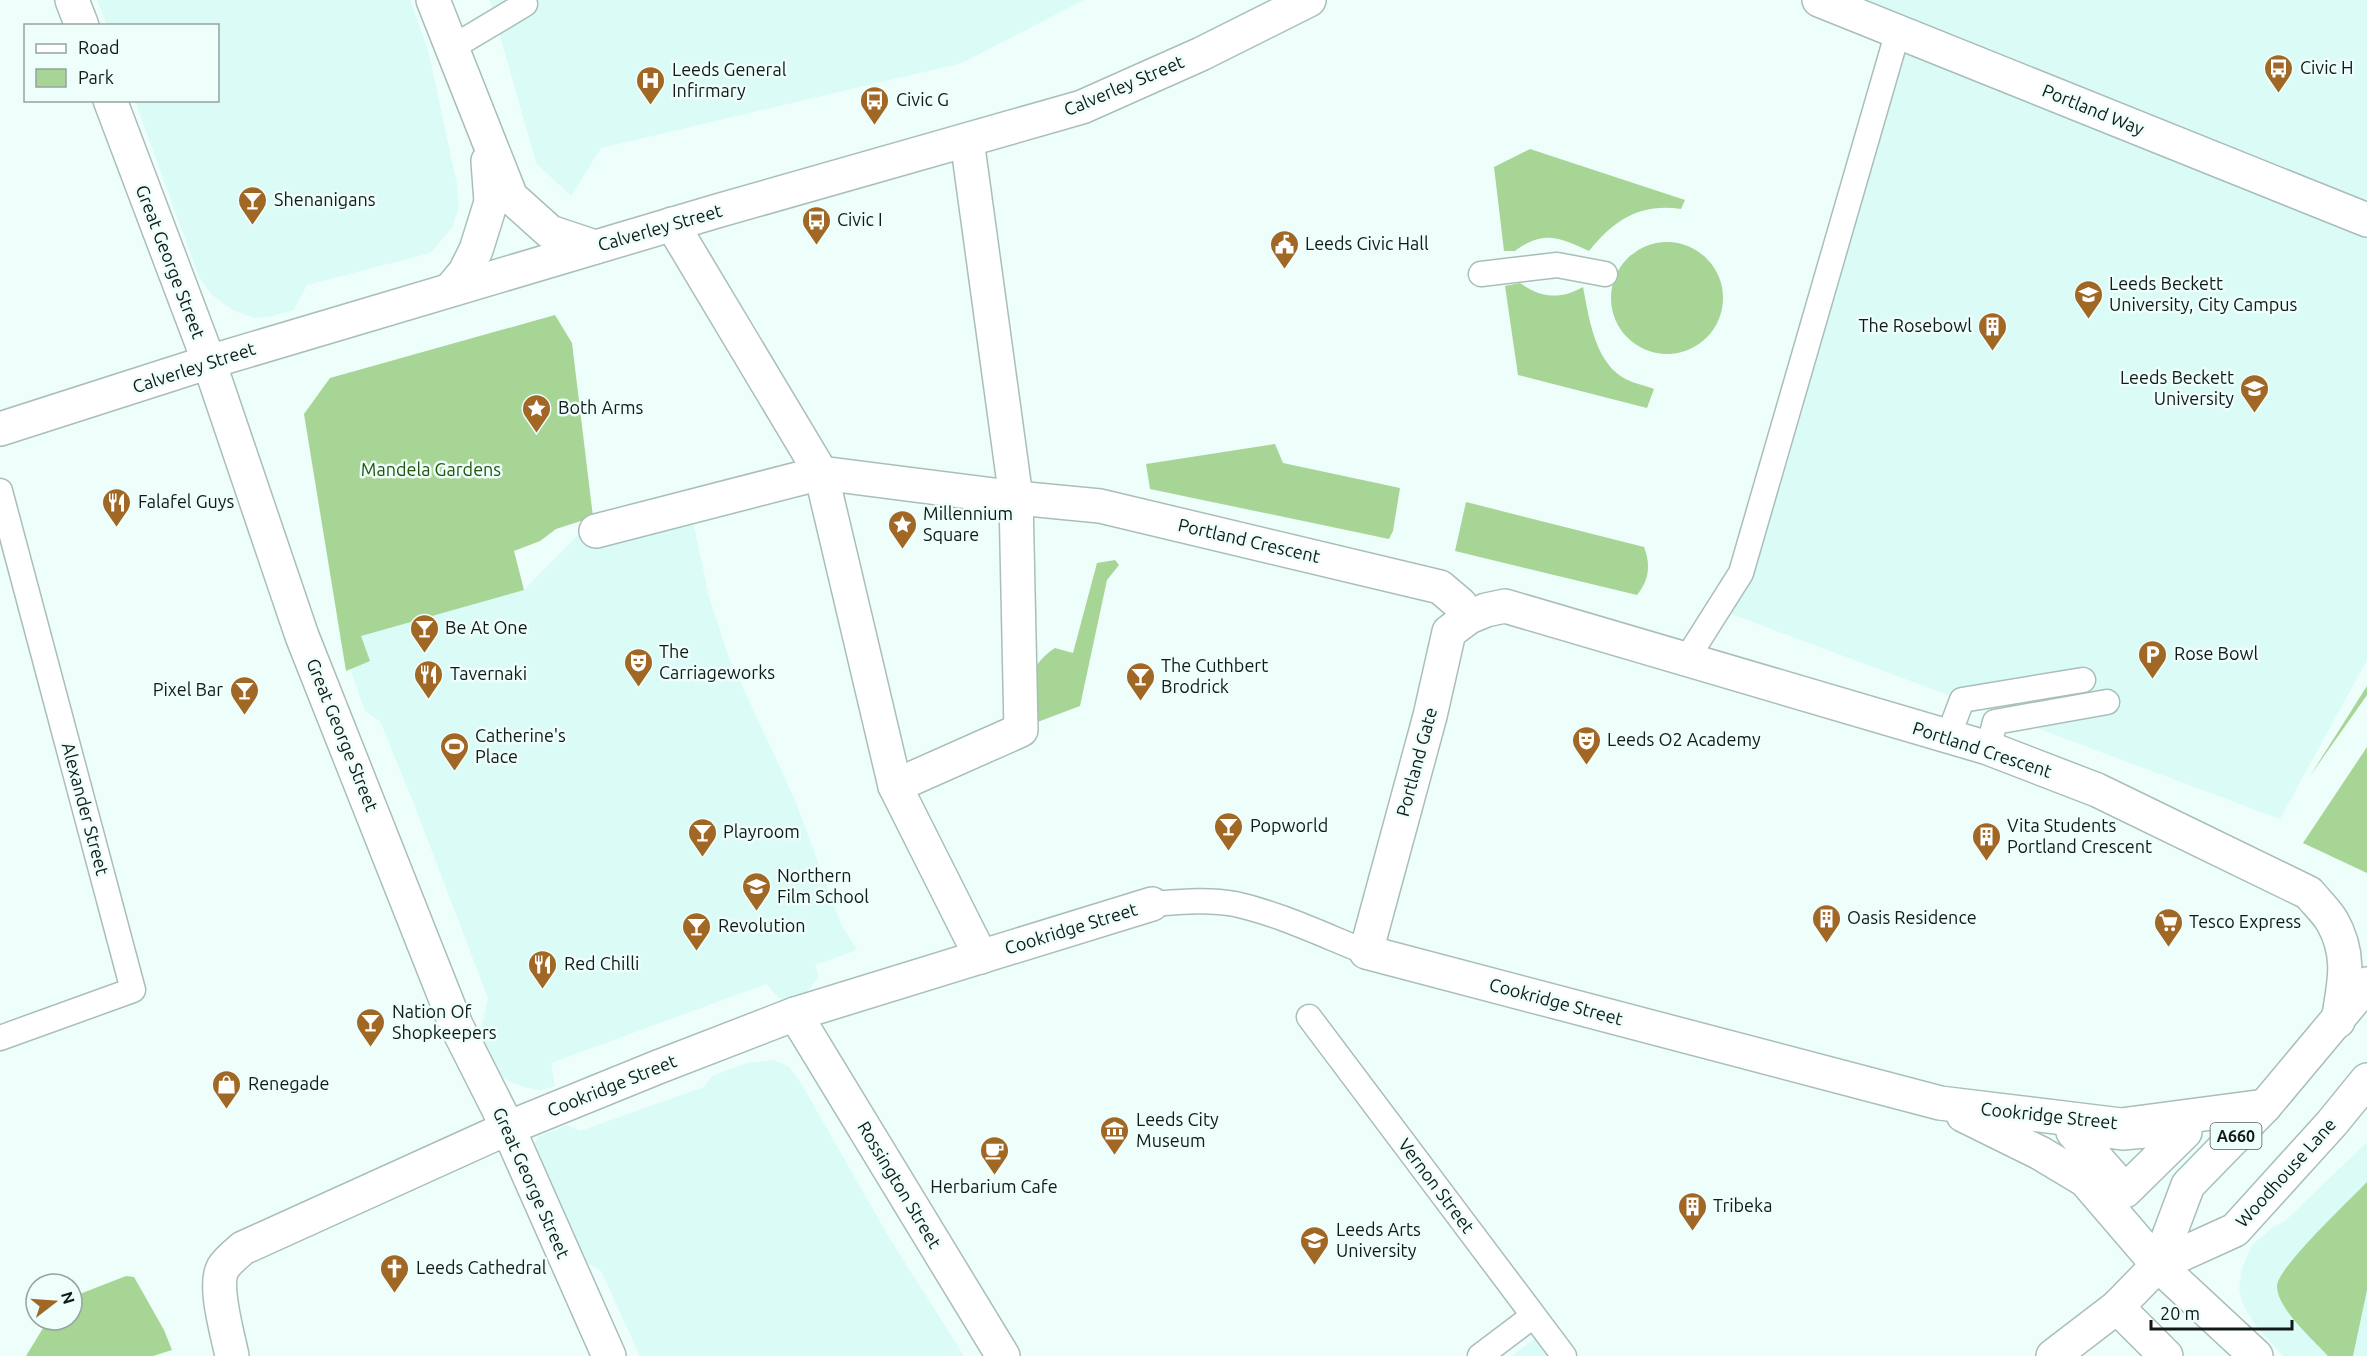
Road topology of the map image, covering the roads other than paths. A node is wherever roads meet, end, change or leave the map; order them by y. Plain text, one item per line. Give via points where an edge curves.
1 (72, 0) edge
2 (433, 0) edge
3 (523, 0) edge
4 (1309, 0) edge
5 (1819, 0) edge
6 (81, 24) edge
7 (1898, 31) junction
8 (453, 47) junction
9 (111, 102) edge
10 (485, 132) junction
11 (967, 140) junction
12 (2367, 220) edge
13 (672, 224) junction
14 (595, 247) junction
15 (1481, 274) dead end
16 (1605, 274) dead end
17 (450, 290) junction
18 (209, 362) junction
19 (0, 429) edge
20 (821, 473) junction
21 (0, 491) edge
22 (1016, 498) junction
23 (596, 531) dead end
24 (1505, 606) joint
25 (1469, 616) junction
26 (1686, 660) junction
27 (2083, 680) dead end
28 (2107, 702) dead end
29 (1948, 737) junction
30 (1988, 748) junction
31 (895, 786) junction
32 (1152, 904) joint
33 (1366, 952) junction
34 (981, 957) junction
35 (2361, 983) edge
36 (795, 1014) junction
37 (1310, 1017) dead end
38 (0, 1038) edge
39 (2367, 1080) edge
40 (1940, 1103) junction
41 (2265, 1106) junction
42 (508, 1128) junction
43 (2158, 1264) junction
44 (2117, 1307) junction
45 (1533, 1316) junction
46 (232, 1356) edge
47 (609, 1356) edge
48 (1003, 1356) edge
49 (1480, 1356) edge
50 (1564, 1356) edge
51 (2053, 1356) edge
52 (2166, 1356) edge
53 (2256, 1356) edge

1 - 6 main road
2 - 8 main road
3 - 8 lane via 525,4
4 - 11 main road, Calverley Street via 1082,107
5 - 7 main road, Portland Way
7 - 12 main road, Portland Way
7 - 26 lane via 1741,573
8 - 10 main road
9 - 18 main road, Great George Street
10 - 14 main road via 511,197 550,232
10 - 17 main road via 492,202 476,250
11 - 13 main road, Calverley Street
11 - 22 main road
13 - 14 main road, Calverley Street
13 - 20 main road
14 - 17 main road, Calverley Street
15 - 16 lane via 1557,266
17 - 18 main road, Calverley Street
18 - 19 main road, Calverley Street
18 - 42 main road, Great George Street via 302,636 456,1025
20 - 22 main road
20 - 23 main road
20 - 31 main road
21 - 38 lane, Alexander Street via 134,990
22 - 25 main road, Portland Crescent via 1100,506 1440,587
22 - 31 main road via 1021,730
24 - 25 main road, Portland Gate
24 - 26 main road, Portland Crescent
25 - 33 main road, Portland Gate via 1449,632
26 - 29 main road, Portland Crescent
27 - 29 lane via 1962,700
28 - 30 lane via 1995,722
29 - 30 main road, Portland Crescent
30 - 35 main road, Portland Crescent via 2097,790 2309,892 2332,921
31 - 34 main road
32 - 33 lane, Cookridge Street via 1233,904 1274,915
32 - 34 main road, Cookridge Street
33 - 40 main road, Cookridge Street
34 - 36 main road, Cookridge Street
35 - 41 main road, Woodhouse Lane / A660 via 2338,1021
36 - 42 main road, Cookridge Street
36 - 48 main road, Rossington Street
37 - 45 lane, Vernon Street
39 - 43 main road, Woodhouse Lane / A660 via 2235,1230
40 - 41 main road, Cookridge Street via 2121,1125
40 - 43 main road, Cookridge Street via 2085,1180
41 - 43 main road, Woodhouse Lane / A660 via 2188,1185
42 - 46 main road, Cookridge Street via 243,1248 233,1256 222,1270 219,1286
42 - 47 main road, Great George Street
43 - 44 main road, Woodhouse Lane / A660
43 - 53 main road, Cookridge Street
44 - 51 main road, Woodhouse Lane
44 - 52 main road
45 - 49 lane
45 - 50 lane, Vernon Street

